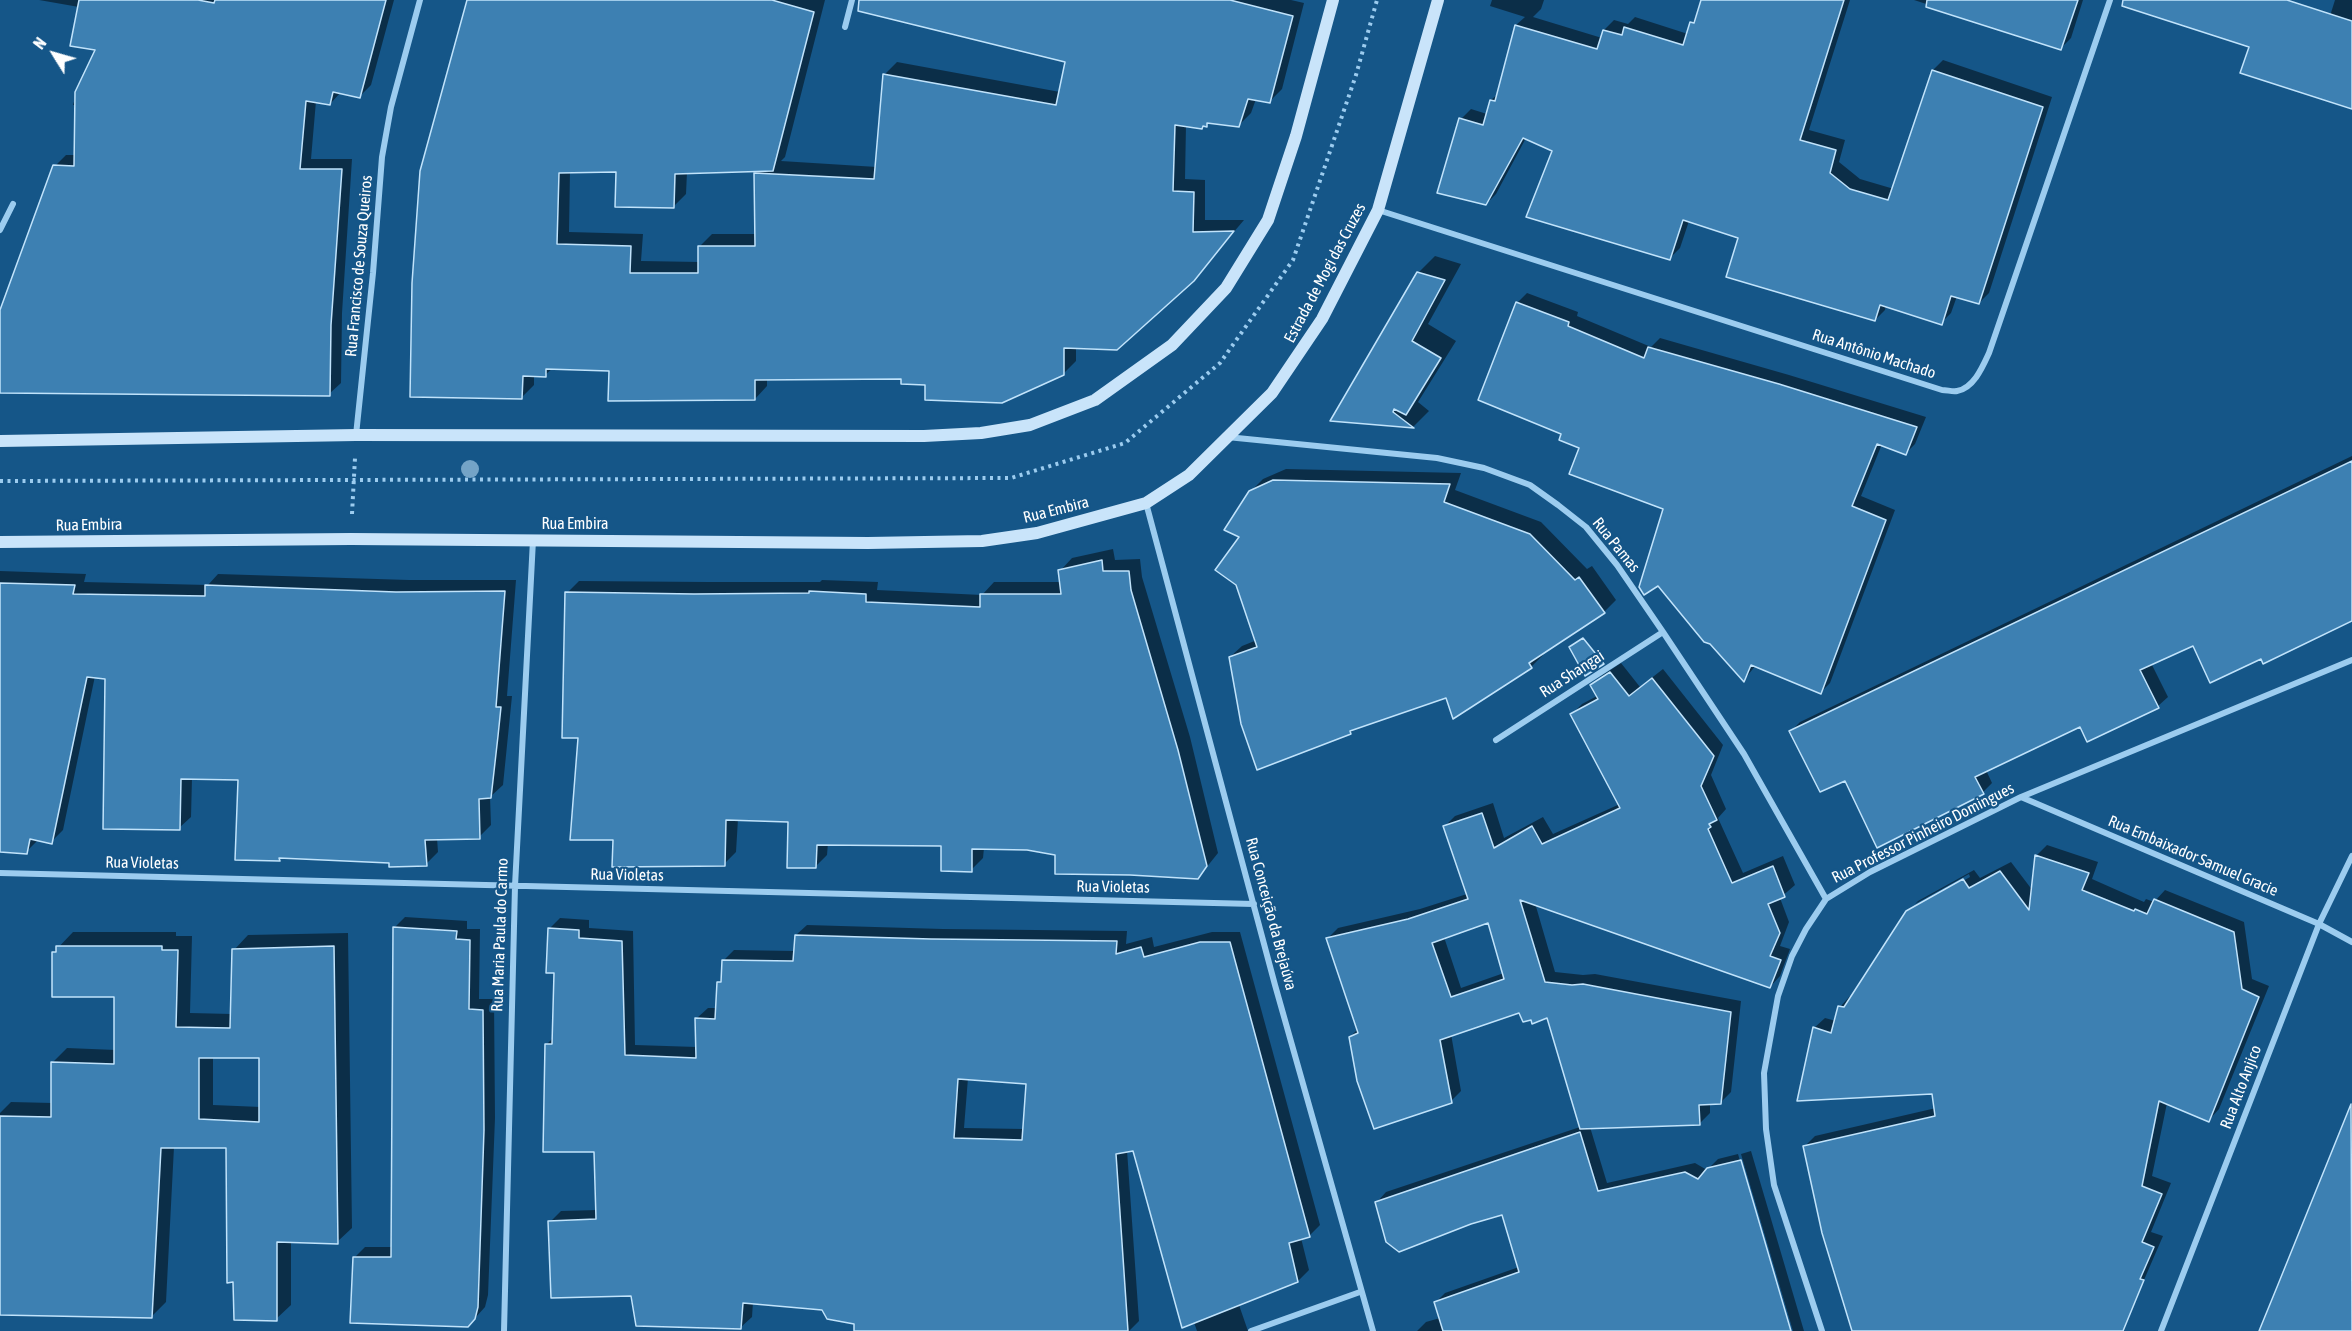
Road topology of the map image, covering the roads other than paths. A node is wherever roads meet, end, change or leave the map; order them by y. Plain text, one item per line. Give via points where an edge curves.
1 (420, 0) edge
2 (852, 0) edge
3 (1333, 0) edge
4 (1438, 0) edge
5 (2110, 0) edge
6 (844, 27) dead end
7 (13, 204) dead end
8 (1378, 210) junction
9 (0, 230) edge
10 (356, 435) junction
11 (1226, 437) junction
12 (0, 441) edge
13 (1146, 503) junction
14 (533, 540) junction
15 (0, 542) edge
16 (1663, 632) junction
17 (2352, 660) edge
18 (1496, 740) dead end
19 (2021, 797) junction
20 (2352, 856) edge
21 (0, 873) edge
22 (515, 886) junction
23 (1826, 899) junction
24 (1254, 903) junction
25 (2319, 924) junction
26 (2352, 942) edge
27 (1360, 1292) junction
28 (504, 1331) edge
29 (1251, 1331) edge
30 (1373, 1331) edge
31 (1822, 1331) edge
32 (2161, 1331) edge

1 - 10 street, Rua Francisco de Souza Queiros via 391,107 382,157
2 - 6 street
3 - 10 main road via 1296,136 1268,220 1226,288 1172,345 1095,400 1030,425 924,436
4 - 8 main road, Estrada de Mogi das Cruzes
5 - 8 street, Rua Antônio Machado via 1989,353 1981,372 1959,391 1942,390
7 - 9 street
8 - 11 main road, Estrada de Mogi das Cruzes via 1299,356 1272,393
10 - 12 main road
11 - 13 main road, Estrada de Mogi das Cruzes via 1189,475
11 - 16 street, Rua Pamas via 1437,458 1484,468 1530,485 1586,527
13 - 14 main road, Rua Embira via 1037,533 982,540
13 - 24 street, Rua Conceição da Brejaúva
14 - 15 main road, Rua Embira
14 - 22 street, Rua Maria Paula do Carmo
16 - 18 street, Rua Shangai
16 - 23 street, Rua Pamas via 1744,754
17 - 19 street, Rua Professor Pinheiro Domingues
19 - 23 street, Rua Professor Pinheiro Domingues
19 - 25 street, Rua Embaixador Samuel Gracie
20 - 25 street, Rua Alto Anjico
21 - 22 street, Rua Violetas
22 - 24 street, Rua Violetas
22 - 28 street, Rua Maria Paula do Carmo
23 - 31 street, Rua Professor Pinheiro Domingues via 1792,956 1778,996 1764,1072 1766,1130 1774,1185
24 - 27 street, Rua Conceição da Brejaúva
25 - 26 street, Rua Embaixador Samuel Gracie
25 - 32 street, Rua Alto Anjico
27 - 29 street
27 - 30 street, Rua Conceição da Brejaúva

